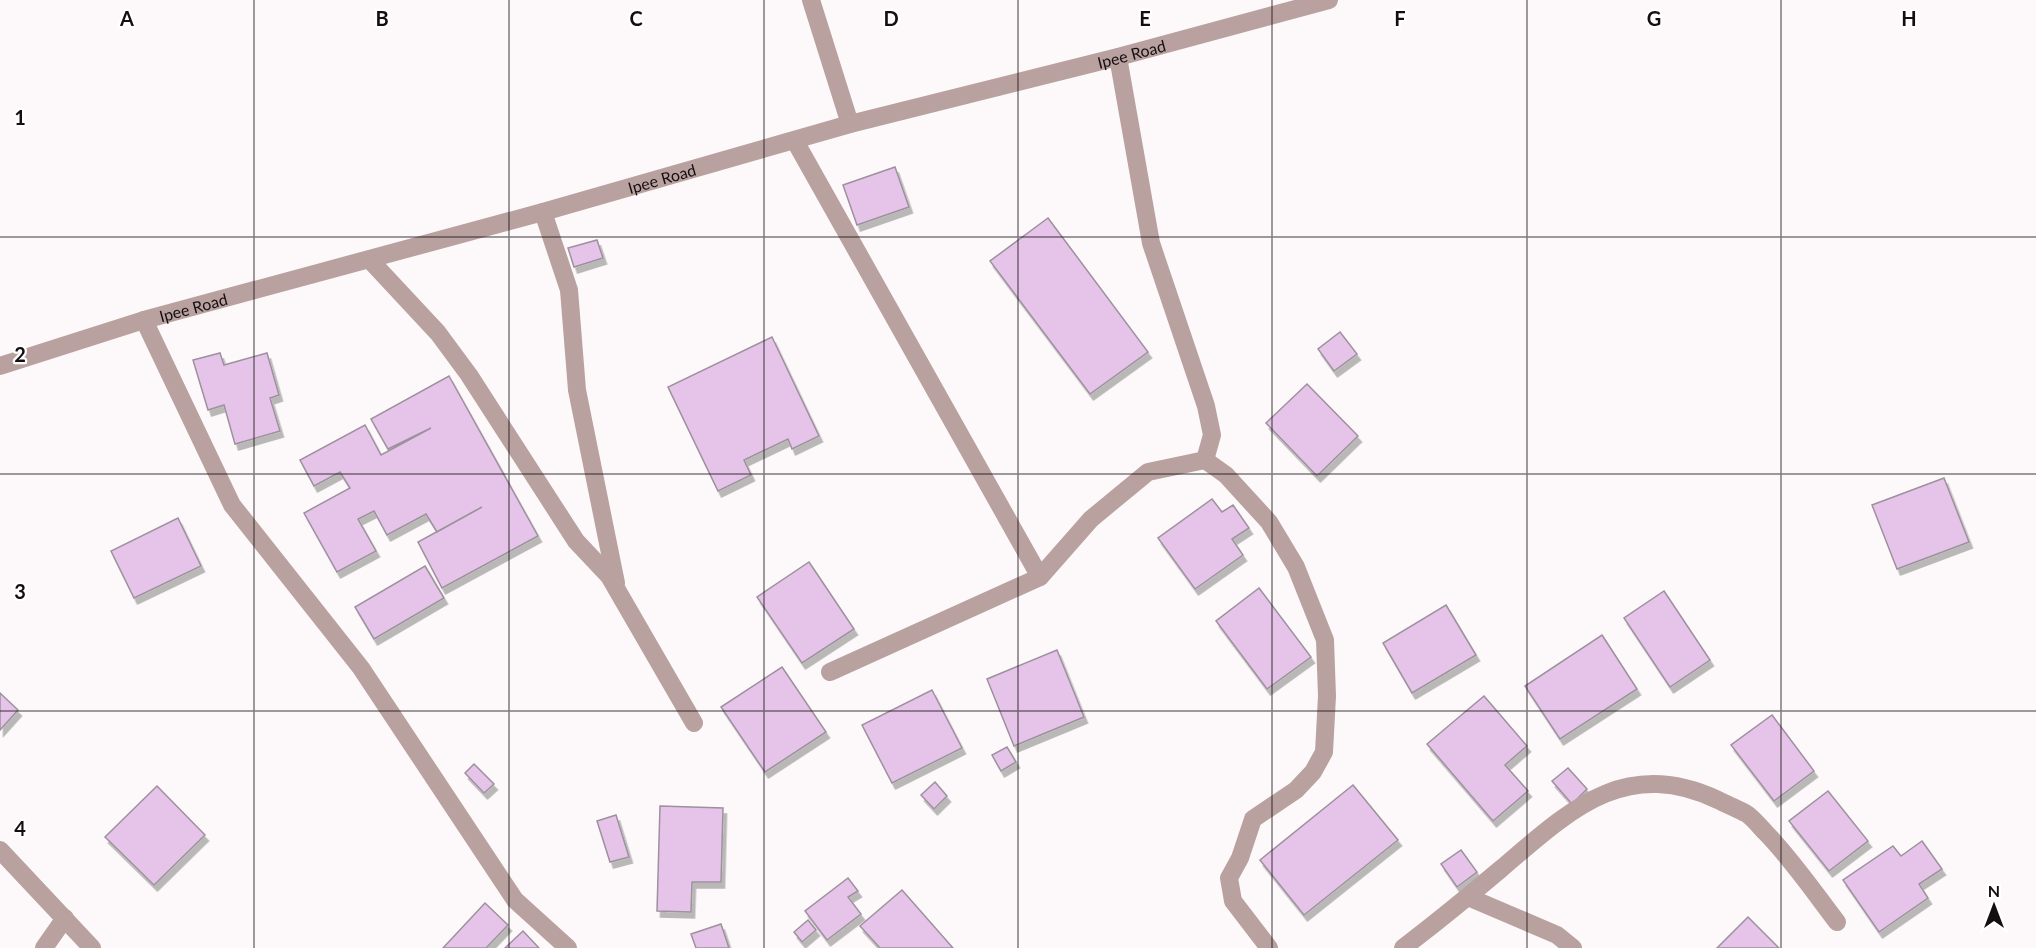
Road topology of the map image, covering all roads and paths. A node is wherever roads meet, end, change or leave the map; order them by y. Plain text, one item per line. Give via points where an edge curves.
1 (811, 0) edge
2 (1329, 0) edge
3 (1277, 6) edge
4 (1118, 57) junction
5 (850, 124) junction
6 (795, 141) junction
7 (543, 212) junction
8 (370, 260) junction
9 (144, 320) junction
10 (0, 366) edge
11 (1205, 460) junction
12 (1040, 577) junction
13 (617, 589) junction
14 (830, 672) dead end
15 (694, 723) dead end
16 (0, 850) edge
17 (1468, 897) junction
18 (65, 918) junction
19 (1837, 922) dead end
20 (44, 948) edge
21 (92, 948) edge
22 (568, 948) edge
23 (1269, 948) edge
24 (1403, 948) edge
25 (1573, 948) edge

1 - 5 street
2 - 3 street, Ipee Road
3 - 4 street, Ipee Road
4 - 5 street, Ipee Road
4 - 11 street via 1151,243 1206,406 1212,435
5 - 6 street, Ipee Road
6 - 7 street, Ipee Road
6 - 12 street
7 - 8 street, Ipee Road
7 - 13 street via 569,290 577,390
8 - 9 street, Ipee Road
8 - 13 street via 438,333 470,375 576,541
9 - 10 street, Ipee Road
9 - 22 street via 232,505 361,668 515,900
11 - 12 street via 1148,472 1091,519
11 - 23 street via 1226,475 1269,522 1296,567 1325,640 1324,752 1313,772 1296,790 1253,819 1229,878 1233,901
12 - 14 street
13 - 15 street
16 - 18 street
17 - 19 street via 1560,819 1597,798 1645,783 1670,784 1704,794 1748,815 1786,854
17 - 24 street
17 - 25 street via 1557,935
18 - 20 street
18 - 21 street

